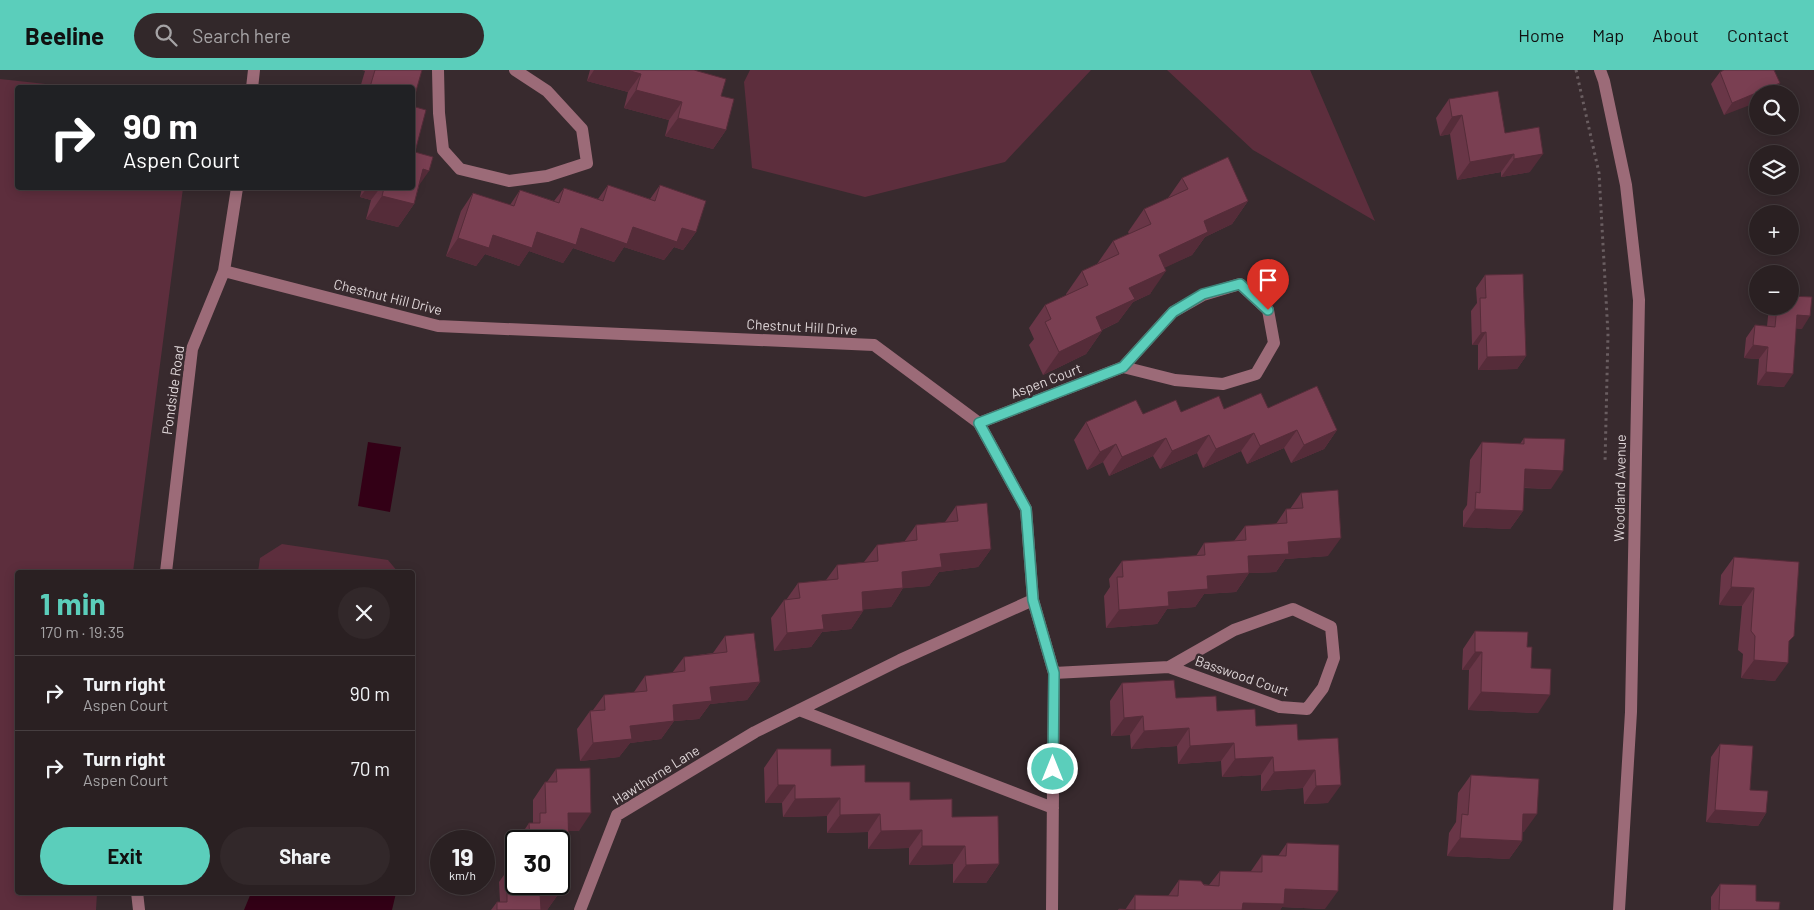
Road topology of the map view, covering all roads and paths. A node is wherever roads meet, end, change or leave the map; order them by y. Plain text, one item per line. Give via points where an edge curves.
1 (254, 70) edge
2 (438, 70) edge
3 (515, 70) edge
4 (1576, 70) edge
5 (1600, 70) edge
6 (252, 85) edge
7 (237, 190) edge
8 (224, 271) junction
9 (1123, 367) junction
10 (979, 423) junction
11 (1605, 463) dead end
12 (166, 570) edge
13 (1033, 600) junction
14 (1169, 667) junction
15 (1054, 673) junction
16 (799, 710) junction
17 (1053, 808) junction
18 (138, 895) edge
19 (139, 910) edge
20 (580, 910) edge
21 (1052, 910) edge
22 (1619, 910) edge

1 - 6 street
2 - 3 street via 443,150 460,168 509,181 547,176 587,162 582,129 547,91
4 - 11 path via 1599,173 1608,334
5 - 22 street, Woodland Avenue via 1626,185 1639,300 1631,712
7 - 8 street, Pondside Road
8 - 10 street, Chestnut Hill Drive via 438,326 874,345
8 - 12 street, Pondside Road via 192,349
9 - 9 street, Aspen Court via 1175,380 1223,384 1256,374 1274,343 1268,310 1240,284 1203,294 1173,312
9 - 10 street, Aspen Court
10 - 13 street, Chestnut Hill Drive via 1026,509
13 - 15 street, Chestnut Hill Drive
13 - 16 street, Hawthorne Lane
14 - 14 street, Basswood Court via 1280,707 1307,709 1323,688 1334,658 1331,627 1293,609 1234,630
14 - 15 street, Basswood Court
15 - 17 street, Chestnut Hill Drive
16 - 17 street
16 - 20 street, Hawthorne Lane via 755,732 617,815
17 - 21 street, Chestnut Hill Drive
18 - 19 street

